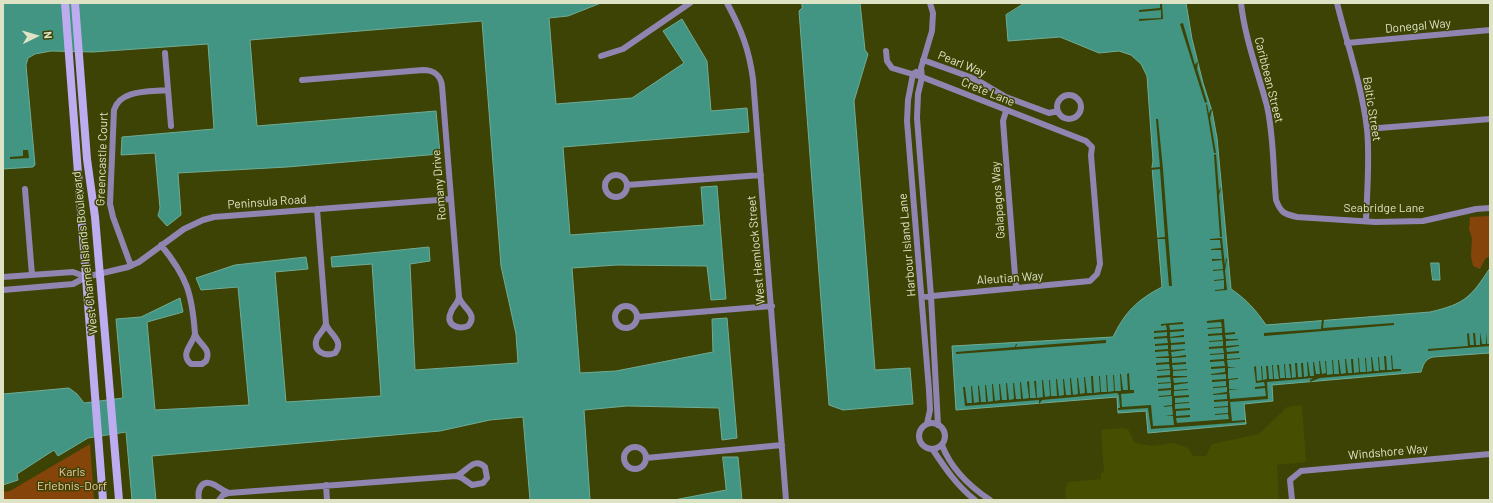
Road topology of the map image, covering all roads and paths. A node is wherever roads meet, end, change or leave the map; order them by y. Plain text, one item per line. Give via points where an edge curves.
1 (65, 3) edge
2 (75, 3) edge
3 (690, 3) edge
4 (727, 3) edge
5 (930, 3) edge
6 (1241, 3) edge
7 (1337, 3) edge
8 (1490, 30) edge
9 (1347, 43) junction
10 (886, 51) dead end
11 (165, 53) dead end
12 (601, 56) dead end
13 (923, 60) junction
14 (921, 68) junction
15 (913, 74) junction
16 (922, 77) junction
17 (302, 80) dead end
18 (168, 90) junction
19 (1006, 111) junction
20 (1058, 111) dead end
21 (1490, 119) edge
22 (171, 126) dead end
23 (1367, 129) junction
24 (761, 175) junction
25 (627, 185) dead end
26 (25, 189) dead end
27 (451, 199) junction
28 (1490, 208) edge
29 (317, 209) junction
30 (1280, 210) joint
31 (1366, 221) junction
32 (161, 245) junction
33 (132, 266) junction
34 (1097, 274) joint
35 (32, 275) junction
36 (100, 275) junction
37 (3, 277) edge
38 (86, 278) junction
39 (1016, 288) junction
40 (3, 290) edge
41 (931, 296) junction
42 (459, 297) junction
43 (922, 297) junction
44 (772, 306) junction
45 (637, 317) dead end
46 (326, 324) junction
47 (195, 334) junction
48 (927, 424) junction
49 (938, 425) junction
50 (782, 445) junction
51 (942, 445) junction
52 (932, 450) junction
53 (1490, 454) edge
54 (646, 458) dead end
55 (456, 476) junction
56 (326, 485) junction
57 (229, 493) junction
58 (103, 500) edge
59 (119, 500) edge
60 (199, 500) edge
61 (219, 500) edge
62 (327, 500) edge
63 (786, 500) edge
64 (975, 500) edge
65 (990, 500) edge
66 (1292, 500) edge

1 - 38 main road, West Channel Islands Boulevard
2 - 36 main road, West Channel Islands Boulevard via 87,159
3 - 12 street via 623,49
4 - 24 street, West Hemlock Street via 745,41 750,61
5 - 13 street, Harbour Island Lane via 933,13 932,31
6 - 30 street, Caribbean Street via 1248,40 1267,107 1276,200
7 - 9 street, Baltic Street
8 - 9 street, Donegal Way
9 - 23 street, Baltic Street via 1359,85
10 - 15 street, Crete Lane via 887,61 892,68
11 - 18 street
13 - 14 street, Harbour Island Lane
13 - 20 street, Pearl Way via 970,77 1006,97 1049,113
14 - 15 street
14 - 16 street, Harbour Island Lane
15 - 16 street, Crete Lane
15 - 43 street, Harbour Island Lane via 907,121
16 - 19 street, Crete Lane
16 - 41 street, Harbour Island Lane via 917,118
17 - 27 street, Romany Drive via 424,70 435,73 442,86
18 - 22 street
18 - 33 street, Greencastle Court via 128,95 119,100 114,110 110,204
19 - 34 street, Crete Lane via 1086,142 1092,147 1100,264
19 - 39 street, Galapagos Way via 1003,122
21 - 23 street
23 - 31 street, Baltic Street
24 - 25 street
24 - 44 street, West Hemlock Street
26 - 35 street
27 - 29 street, Peninsula Road
27 - 42 street, Romany Drive
28 - 31 street, Seabridge Lane via 1423,221
29 - 32 street, Peninsula Road via 214,217 184,229
29 - 46 street
30 - 31 street, Seabridge Lane via 1297,217
32 - 33 street, Peninsula Road
32 - 47 street via 187,284 193,304
33 - 36 street, Peninsula Road
34 - 39 street, Aleutian Way via 1090,281
35 - 37 street
35 - 38 street via 73,272
36 - 38 street, Peninsula Road
36 - 59 main road, West Channel Islands Boulevard
38 - 40 street via 73,284
38 - 58 main road, West Channel Islands Boulevard
39 - 41 street, Aleutian Way
41 - 43 street, Aleutian Way
41 - 49 street, Harbour Island Lane
42 - 42 street via 450,315 452,325 458,328 468,326 472,320 471,312
43 - 48 street, Harbour Island Lane via 930,410
44 - 45 street
44 - 50 street, West Hemlock Street
46 - 46 street via 317,341 318,351 325,354 335,353 338,347 337,338 328,330
47 - 47 street via 187,349 187,359 191,364 201,364 206,361 208,351
48 - 49 street
48 - 52 street via 921,430 919,438 922,446
49 - 51 street via 942,427 945,435
50 - 54 street
50 - 63 street, West Hemlock Street
51 - 52 street
51 - 65 street via 947,458 960,475
52 - 64 street via 953,480
53 - 66 street, Windshore Way via 1301,471 1290,480
55 - 55 street via 475,485 483,483 487,478 485,467 478,463 471,464
55 - 56 street
56 - 57 street
56 - 62 street
57 - 60 street via 214,484 204,484 198,490
57 - 61 street

